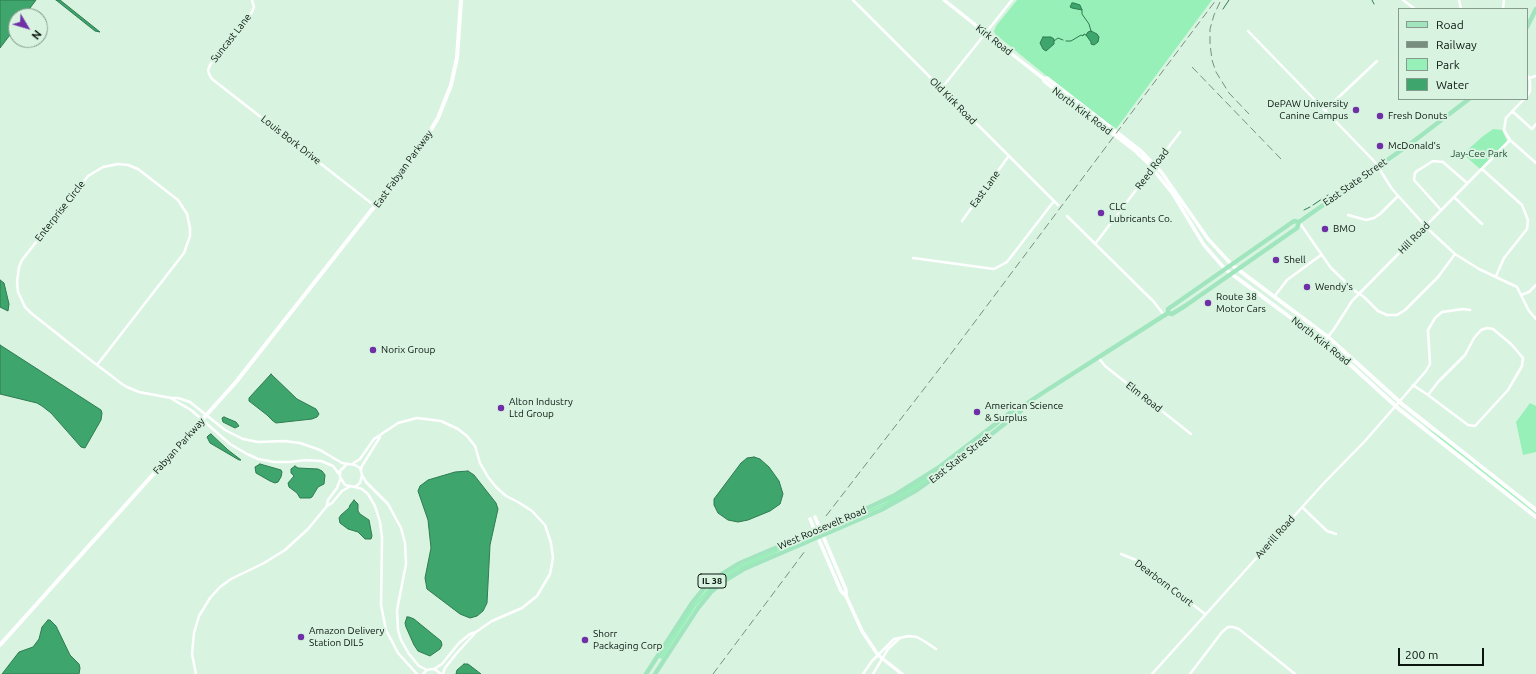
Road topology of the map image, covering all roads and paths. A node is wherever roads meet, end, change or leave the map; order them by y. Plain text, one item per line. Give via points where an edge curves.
1 (252, 0) edge
2 (461, 0) edge
3 (853, 0) edge
4 (944, 0) edge
5 (1012, 0) edge
6 (1403, 0) edge
7 (1414, 8) edge
8 (1536, 10) edge
9 (1528, 25) edge
10 (1248, 31) dead end
11 (985, 34) junction
12 (1377, 61) dead end
13 (208, 72) joint
14 (1536, 76) edge
15 (1528, 77) edge
16 (1044, 78) joint
17 (941, 89) junction
18 (1528, 94) edge
19 (1468, 100) edge
20 (1523, 100) edge
21 (1325, 110) junction
22 (1512, 111) junction
23 (1536, 124) edge
24 (1180, 132) dead end
25 (1510, 140) junction
26 (1008, 157) junction
27 (1535, 160) edge
28 (1378, 166) junction
29 (1482, 169) junction
30 (1467, 183) junction
31 (1398, 196) junction
32 (1454, 197) junction
33 (1054, 201) junction
34 (1180, 201) junction
35 (1058, 205) dead end
36 (376, 206) junction
37 (1442, 210) junction
38 (1348, 215) dead end
39 (1067, 216) dead end
40 (962, 221) dead end
41 (1299, 222) junction
42 (1482, 224) dead end
43 (1425, 226) junction
44 (350, 239) joint
45 (1095, 244) junction
46 (1455, 254) junction
47 (1321, 255) junction
48 (913, 258) dead end
49 (1232, 265) junction
50 (1225, 269) junction
51 (1238, 270) junction
52 (1231, 274) junction
53 (1496, 276) junction
54 (1536, 285) edge
55 (1359, 294) junction
56 (1521, 295) junction
57 (1274, 297) junction
58 (1470, 310) dead end
59 (1166, 314) junction
60 (1536, 318) edge
61 (1328, 337) junction
62 (1324, 342) junction
63 (1098, 357) junction
64 (97, 365) junction
65 (1413, 384) junction
66 (1428, 395) junction
67 (171, 398) junction
68 (1399, 401) junction
69 (1395, 405) junction
70 (1023, 406) junction
71 (207, 415) junction
72 (203, 420) junction
73 (1191, 434) dead end
74 (380, 436) junction
75 (352, 464) junction
76 (346, 465) junction
77 (361, 471) junction
78 (339, 475) junction
79 (362, 475) junction
80 (340, 480) junction
81 (349, 487) junction
82 (354, 487) junction
83 (327, 506) junction
84 (1302, 507) junction
85 (1536, 510) edge
86 (815, 517) dead end
87 (1536, 517) edge
88 (810, 519) dead end
89 (817, 530) junction
90 (1336, 534) dead end
91 (823, 535) junction
92 (818, 537) junction
93 (1121, 554) dead end
94 (846, 596) junction
95 (1205, 614) junction
96 (476, 632) junction
97 (902, 637) junction
98 (0, 645) edge
99 (936, 649) dead end
100 (878, 655) junction
101 (882, 658) junction
102 (434, 669) junction
103 (427, 670) junction
104 (196, 674) edge
105 (416, 674) edge
106 (422, 674) edge
107 (442, 674) edge
108 (646, 674) edge
109 (655, 674) edge
110 (863, 674) edge
111 (872, 674) edge
112 (902, 674) edge
113 (1152, 674) edge
114 (1190, 674) edge
115 (1295, 674) edge

1 - 13 street, Suncast Lane via 252,12 210,65
2 - 36 main road, East Fabyan Parkway via 457,58 442,109 424,144
3 - 17 street, Old Kirk Road
4 - 11 street, Kirk Road
5 - 11 street
6 - 7 street
8 - 9 main road
10 - 21 street
11 - 16 street, Kirk Road
11 - 17 street
12 - 21 street
13 - 36 street, Louis Bork Drive via 212,79
14 - 15 street
15 - 18 street
16 - 34 street, North Kirk Road via 1044,81 1141,156
17 - 26 street, Old Kirk Road
19 - 28 main road, East State Street / IL 38
20 - 22 street
21 - 28 street
22 - 23 street via 1532,129
22 - 25 street via 1506,118 1504,128
24 - 45 street, Reed Road
25 - 27 street
25 - 29 street, Hill Road
26 - 33 street, Old Kirk Road
26 - 40 street, East Lane
28 - 31 street
28 - 41 main road, East State Street / IL 38
29 - 30 street, Hill Road
29 - 53 street via 1522,205 1528,220 1527,229 1504,258
30 - 32 street, Hill Road
30 - 37 street via 1443,162 1433,161 1415,173 1414,180
31 - 38 street via 1374,218 1366,220
31 - 43 street
32 - 37 street, Hill Road
32 - 42 street
33 - 35 street, Old Kirk Road
33 - 48 street via 1007,262 994,269
34 - 49 street, North Kirk Road via 1208,239
34 - 50 street, North Kirk Road via 1202,242
36 - 44 main road, East Fabyan Parkway
37 - 43 street, Hill Road
39 - 45 street
41 - 47 street
41 - 49 main road, East State Street / IL 38 via 1294,221
41 - 51 main road, East State Street / IL 38 via 1297,228
43 - 46 street
43 - 55 street, Hill Road
44 - 71 main road, Fabyan Parkway via 253,362
45 - 59 street
46 - 53 street
46 - 55 street via 1438,277 1397,315 1387,316
47 - 55 street
47 - 57 street via 1287,280
49 - 50 main road, East State Street / IL 38
49 - 51 main road, North Kirk Road
50 - 52 main road, North Kirk Road
50 - 59 main road, East State Street / IL 38 via 1168,309
51 - 52 main road, East State Street / IL 38
51 - 57 main road, North Kirk Road
52 - 59 main road, East State Street / IL 38 via 1172,314
52 - 62 main road, North Kirk Road
53 - 56 street via 1517,287
54 - 56 street
55 - 61 street, Hill Road
56 - 60 street via 1529,311
57 - 61 main road, North Kirk Road
58 - 65 street, Averill Road via 1442,312 1432,322 1428,333 1430,364
59 - 63 main road, East State Street / IL 38
61 - 62 street, Hill Road
61 - 68 main road, North Kirk Road
62 - 69 main road, North Kirk Road
63 - 70 main road, East State Street / IL 38
63 - 73 street, Elm Road via 1105,366
64 - 64 street, Enterprise Circle via 28,310 18,292 18,271 22,260 88,176 103,167 128,165 138,169 178,200 188,214 190,236 184,253
64 - 67 street, Enterprise Circle via 134,390
65 - 66 street
65 - 68 street, Averill Road
66 - 66 street via 1465,355 1474,338 1484,329 1490,328 1495,331 1523,358 1522,366 1508,390 1475,426 1468,425
67 - 71 street, Enterprise Circle via 190,402
67 - 72 street
68 - 69 street, Averill Road
68 - 85 main road, North Kirk Road
69 - 84 street, Averill Road via 1365,441
69 - 87 main road, North Kirk Road
70 - 89 main road, West Roosevelt Road / IL 38 via 1019,406 918,481 876,504
70 - 91 main road, East State Street / IL 38 via 1021,411 917,490 881,510
71 - 72 main road, Fabyan Parkway
71 - 76 street, Enterprise Circle via 225,430 243,439 305,444
72 - 78 street via 230,444 258,459 274,462 321,461 332,466
72 - 98 main road, Fabyan Parkway
74 - 75 street via 374,439 360,459
74 - 77 street
74 - 96 street via 404,420 417,418 446,423 467,436 475,446 484,470 496,488 528,507 545,525 553,558 550,574 537,596 522,608 492,621
75 - 76 street
75 - 77 street via 358,466
76 - 78 street
77 - 79 street
78 - 80 street
79 - 82 street via 360,482
79 - 103 street via 388,504 403,532 406,564 397,610 398,630 409,654 419,666
80 - 81 street
80 - 83 street
81 - 82 street
81 - 83 street
82 - 105 street via 368,494 380,522 381,605 386,630 398,653
83 - 104 street via 308,529 285,550 231,579 210,598 199,616 194,633 192,654
84 - 90 street via 1327,530
84 - 95 street, Averill Road
86 - 89 street
88 - 89 street
89 - 91 street
89 - 92 street
89 - 108 main road, West Roosevelt Road / IL 38 via 740,563 714,580 692,603
91 - 92 main road, West Roosevelt Road / IL 38
91 - 94 street via 846,590
92 - 94 street via 841,591
92 - 109 main road, West Roosevelt Road / IL 38 via 744,569 720,584 698,608
93 - 95 street, Dearborn Court via 1136,560
94 - 100 street via 862,631
95 - 113 street, Averill Road
96 - 102 street via 464,639 442,664
96 - 107 street
97 - 99 street via 917,637
97 - 100 street via 889,642
97 - 101 street
100 - 101 street
100 - 110 street
101 - 111 street
101 - 112 street
102 - 103 street
102 - 107 street
103 - 106 street
114 - 115 street via 1222,632 1233,627 1239,629

